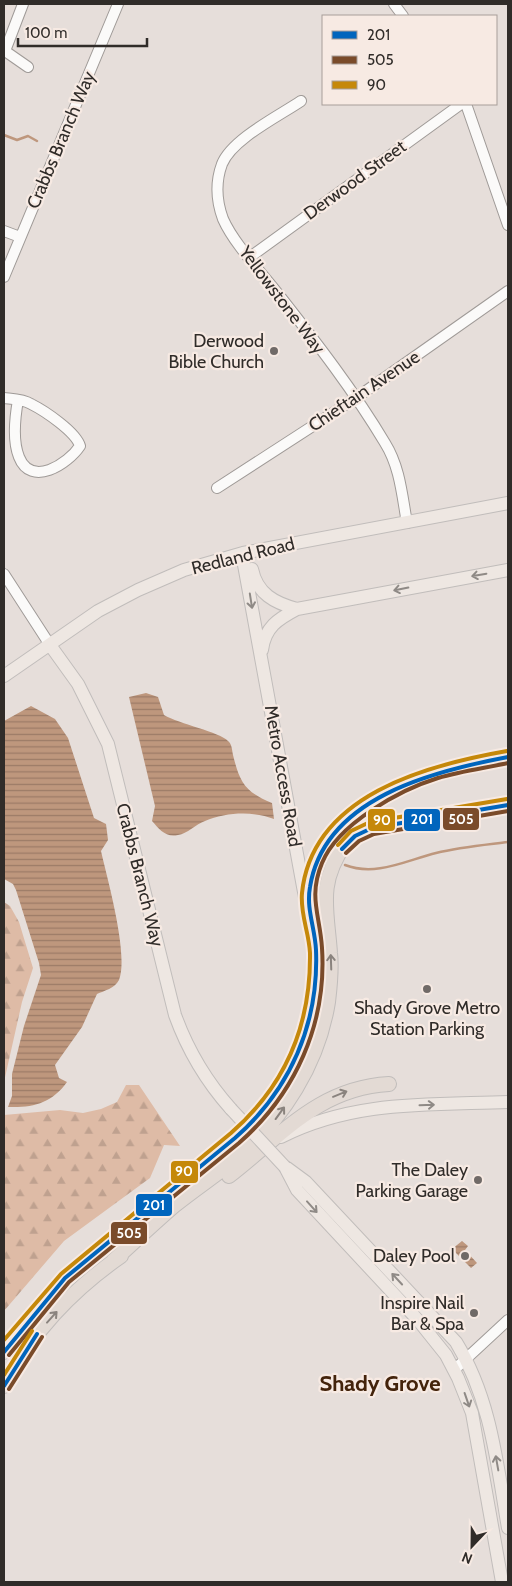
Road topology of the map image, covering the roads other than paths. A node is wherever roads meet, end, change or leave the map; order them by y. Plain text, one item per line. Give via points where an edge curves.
1 (23, 4) edge
2 (118, 4) edge
3 (394, 4) edge
4 (402, 15) edge
5 (28, 67) dead end
6 (301, 101) dead end
7 (460, 105) edge
8 (466, 105) edge
9 (508, 226) edge
10 (4, 231) edge
11 (20, 237) junction
12 (250, 257) junction
13 (4, 277) edge
14 (508, 291) edge
15 (4, 398) edge
16 (356, 398) junction
17 (18, 400) junction
18 (218, 488) dead end
19 (508, 503) edge
20 (407, 522) junction
21 (245, 553) junction
22 (508, 570) edge
23 (4, 574) edge
24 (297, 609) junction
25 (50, 645) junction
26 (262, 655) junction
27 (4, 676) edge
28 (345, 844) dead end
29 (323, 848) dead end
30 (308, 911) junction
31 (389, 1084) dead end
32 (508, 1102) edge
33 (272, 1142) junction
34 (285, 1167) junction
35 (114, 1261) junction
36 (507, 1319) edge
37 (4, 1352) edge
38 (466, 1359) junction
39 (454, 1370) junction
40 (4, 1386) edge
41 (505, 1488) edge
42 (508, 1528) edge
43 (502, 1582) edge

1 - 5 street via 5,51
2 - 11 street, Crabbs Branch Way
3 - 4 street
6 - 12 street, Yellowstone Way via 233,146 222,163 217,183 218,203 224,221
7 - 12 street, Derwood Street
8 - 9 street
10 - 11 street
11 - 13 street, Crabbs Branch Way
12 - 16 street, Yellowstone Way
14 - 16 street, Chieftain Avenue
15 - 17 street
16 - 18 street, Chieftain Avenue
16 - 20 street, Yellowstone Way via 391,454 401,484
17 - 17 street via 30,403 78,439 80,446 74,456 60,467 46,471 26,468 16,450
19 - 20 main road, Redland Road
20 - 21 main road, Redland Road
21 - 24 main road via 260,590 280,604
21 - 25 main road, Redland Road via 184,570 138,590 98,611
21 -> 26 main road, Metro Access Road
22 -> 24 main road
23 - 25 street, Crabbs Branch Way
24 - 26 main road via 270,626
25 - 27 main road, Redland Road
25 - 34 main road, Crabbs Branch Way, bridge via 78,684 108,744 175,1015 184,1038 209,1083
26 - 30 main road, Metro Access Road
35 -> 28 highway via 176,1204 236,1159 264,1133 292,1096 316,1049 324,1022 331,977 324,908 325,884
29 - 30 highway via 316,860
30 - 37 highway, Metro Access Road via 316,950 312,1005 302,1043 272,1099 261,1114 229,1143 65,1278
33 -> 31 highway via 306,1112 337,1094 368,1085
33 -> 32 main road via 310,1124 361,1110
33 - 35 highway
38 -> 34 main road, Crabbs Branch Way via 435,1318 306,1182
34 -> 39 main road, Crabbs Branch Way via 297,1190 418,1320
40 -> 35 highway via 24,1351 54,1314
36 - 38 street
38 - 39 street
41 -> 38 main road, Crabbs Branch Way via 482,1396
39 -> 43 main road, Crabbs Branch Way via 472,1413
41 - 42 main road, Crabbs Branch Way

